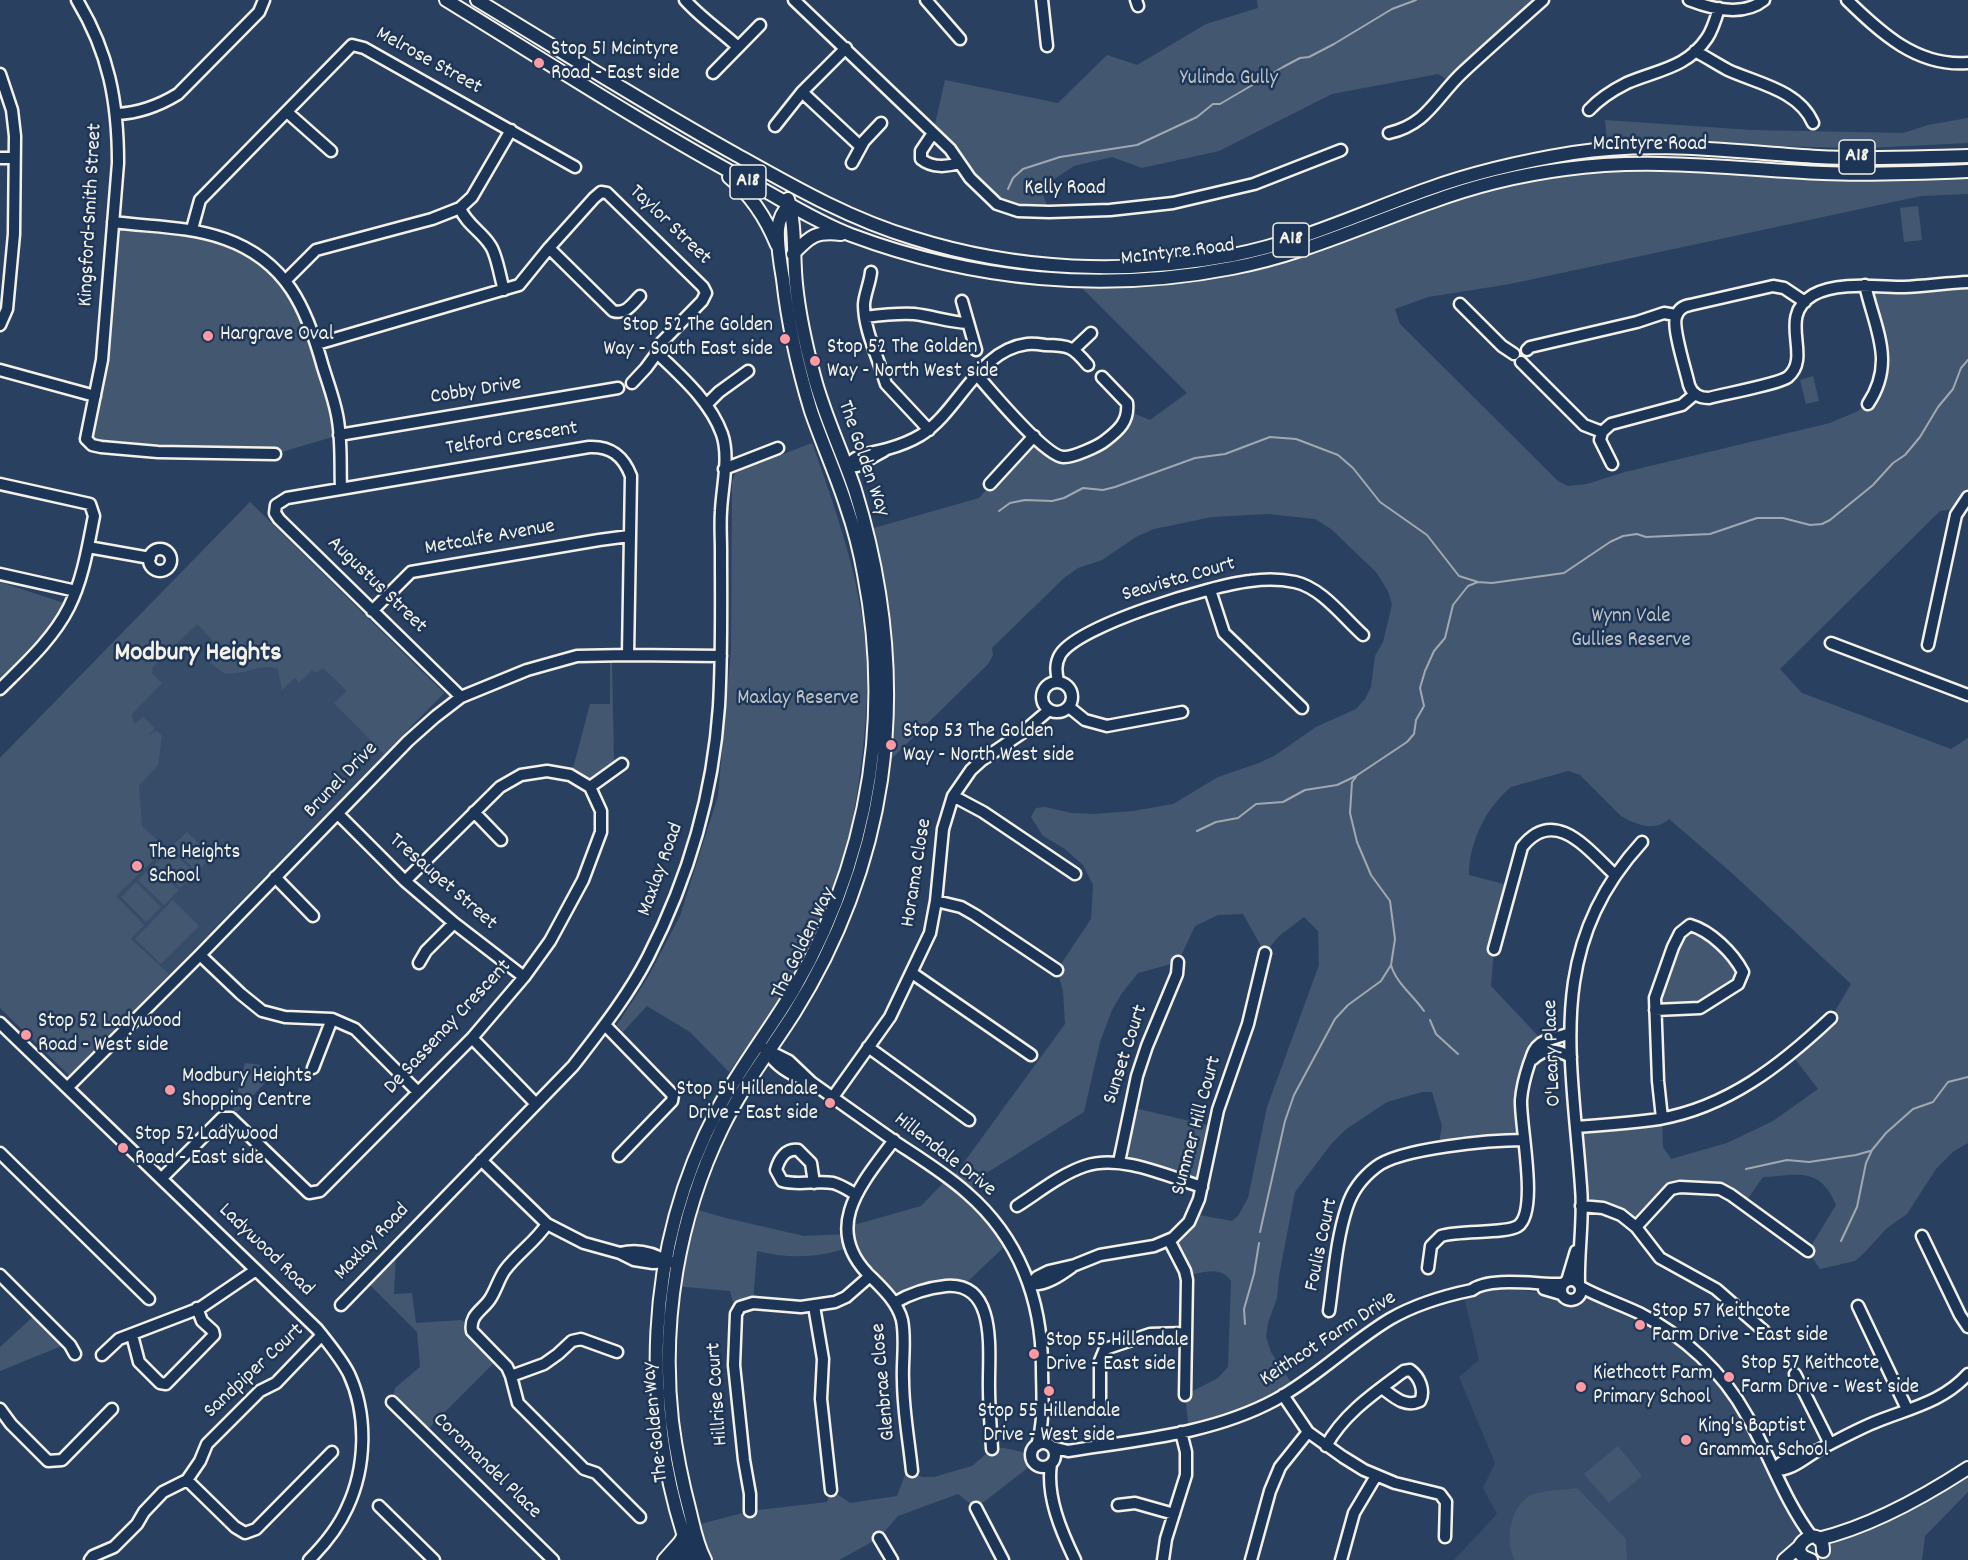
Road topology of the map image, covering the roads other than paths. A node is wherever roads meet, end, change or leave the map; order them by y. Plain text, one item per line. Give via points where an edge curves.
1 (76, 0) edge
2 (264, 0) edge
3 (446, 0) edge
4 (477, 0) edge
5 (685, 0) edge
6 (794, 0) edge
7 (926, 0) edge
8 (1042, 0) edge
9 (1543, 0) edge
10 (1689, 0) edge
11 (1764, 0) edge
12 (1847, 0) edge
13 (1719, 8) junction
14 (759, 25) dead end
15 (960, 39) dead end
16 (1047, 46) dead end
17 (738, 47) junction
18 (846, 48) junction
19 (1695, 51) junction
20 (1968, 63) edge
21 (712, 73) dead end
22 (0, 74) edge
23 (802, 92) junction
24 (1589, 110) dead end
25 (286, 112) junction
26 (117, 114) junction
27 (881, 123) dead end
28 (1813, 123) dead end
29 (775, 126) dead end
30 (511, 130) junction
31 (933, 133) junction
32 (1389, 133) dead end
33 (709, 140) junction
34 (860, 146) junction
35 (1341, 150) dead end
36 (331, 151) dead end
37 (1968, 156) edge
38 (0, 158) edge
39 (14, 158) junction
40 (707, 159) junction
41 (959, 163) junction
42 (852, 164) dead end
43 (575, 167) dead end
44 (1968, 171) edge
45 (790, 204) junction
46 (833, 207) junction
47 (460, 208) junction
48 (113, 222) junction
49 (192, 229) junction
50 (849, 235) junction
51 (549, 248) junction
52 (779, 252) junction
53 (793, 254) junction
54 (871, 272) dead end
55 (286, 280) junction
56 (1968, 282) edge
57 (1865, 285) junction
58 (504, 290) junction
59 (640, 296) dead end
60 (962, 301) dead end
61 (1805, 302) junction
62 (1460, 304) dead end
63 (1676, 315) junction
64 (865, 317) junction
65 (967, 323) junction
66 (0, 325) edge
67 (1090, 333) dead end
68 (317, 344) junction
69 (1074, 349) junction
70 (976, 350) dead end
71 (657, 353) junction
72 (1517, 358) junction
73 (1089, 365) dead end
74 (0, 370) edge
75 (748, 370) dead end
76 (977, 375) junction
77 (1102, 377) dead end
78 (632, 383) dead end
79 (618, 388) dead end
80 (1695, 394) junction
81 (95, 396) junction
82 (1868, 404) dead end
83 (706, 405) junction
84 (929, 430) junction
85 (1602, 432) junction
86 (339, 435) junction
87 (1034, 436) junction
88 (778, 448) dead end
89 (827, 453) junction
90 (275, 454) dead end
91 (1612, 464) dead end
92 (846, 467) junction
93 (724, 469) junction
94 (0, 484) edge
95 (990, 484) dead end
96 (341, 488) junction
97 (840, 489) junction
98 (1968, 497) edge
99 (281, 501) joint
100 (630, 536) junction
101 (88, 547) junction
102 (150, 558) dead end
103 (0, 574) edge
104 (1210, 590) junction
105 (76, 591) junction
106 (372, 611) junction
107 (1363, 635) dead end
108 (1831, 643) dead end
109 (1928, 645) dead end
110 (628, 655) junction
111 (721, 657) junction
112 (1058, 681) junction
113 (0, 689) edge
114 (1968, 695) edge
115 (461, 697) junction
116 (1069, 707) junction
117 (1302, 708) dead end
118 (1049, 710) junction
119 (1182, 712) dead end
120 (622, 764) dead end
121 (590, 787) junction
122 (953, 796) junction
123 (474, 812) junction
124 (338, 814) junction
125 (501, 840) dead end
126 (1642, 842) dead end
127 (1075, 874) dead end
128 (1616, 875) junction
129 (275, 877) junction
130 (405, 881) junction
131 (936, 901) junction
132 (313, 916) dead end
133 (454, 923) junction
134 (1494, 949) dead end
135 (1265, 953) dead end
136 (200, 955) junction
137 (1178, 962) dead end
138 (419, 963) dead end
139 (1057, 970) dead end
140 (912, 973) junction
141 (524, 977) junction
142 (1655, 1010) junction
143 (1831, 1018) dead end
144 (332, 1019) junction
145 (0, 1023) edge
146 (605, 1025) junction
147 (1570, 1033) junction
148 (472, 1038) junction
149 (868, 1047) junction
150 (762, 1048) junction
151 (1031, 1054) dead end
152 (1571, 1057) junction
153 (1530, 1061) junction
154 (313, 1068) dead end
155 (68, 1087) junction
156 (418, 1092) junction
157 (834, 1098) junction
158 (536, 1104) junction
159 (1662, 1118) junction
160 (969, 1120) dead end
161 (1576, 1127) junction
162 (894, 1140) junction
163 (1524, 1140) junction
164 (0, 1153) edge
165 (619, 1156) dead end
166 (481, 1160) junction
167 (1119, 1162) junction
168 (162, 1178) junction
169 (814, 1183) dead end
170 (1202, 1187) junction
171 (855, 1194) junction
172 (1017, 1206) dead end
173 (1581, 1206) junction
174 (547, 1224) junction
175 (1636, 1227) junction
176 (1922, 1236) dead end
177 (1169, 1240) junction
178 (1578, 1245) junction
179 (1808, 1251) dead end
180 (672, 1263) junction
181 (1428, 1268) dead end
182 (256, 1270) junction
183 (0, 1275) edge
184 (870, 1276) junction
185 (1030, 1284) junction
186 (1563, 1286) junction
187 (1580, 1288) junction
188 (149, 1299) dead end
189 (894, 1303) junction
190 (341, 1305) dead end
191 (814, 1306) junction
192 (1858, 1306) dead end
193 (197, 1308) junction
194 (1329, 1311) dead end
195 (1968, 1327) edge
196 (1764, 1331) dead end
197 (1186, 1333) junction
198 (132, 1335) junction
199 (322, 1335) junction
200 (617, 1352) dead end
201 (75, 1354) dead end
202 (102, 1355) dead end
203 (1795, 1374) dead end
204 (1968, 1374) edge
205 (511, 1376) junction
206 (1382, 1388) dead end
207 (1185, 1395) dead end
208 (1283, 1395) junction
209 (393, 1402) dead end
210 (0, 1409) edge
211 (112, 1409) dead end
212 (1100, 1409) dead end
213 (1907, 1409) junction
214 (1181, 1432) junction
215 (1308, 1432) junction
216 (1830, 1444) junction
217 (1046, 1445) junction
218 (1326, 1446) junction
219 (992, 1449) dead end
220 (1068, 1450) junction
221 (332, 1452) dead end
222 (1048, 1463) junction
223 (1968, 1468) edge
224 (1774, 1470) junction
225 (912, 1472) dead end
226 (1377, 1476) junction
227 (187, 1480) junction
228 (831, 1490) dead end
229 (1118, 1505) dead end
230 (379, 1506) dead end
231 (976, 1508) dead end
232 (750, 1511) dead end
233 (1174, 1514) junction
234 (640, 1517) dead end
235 (1841, 1534) junction
236 (684, 1535) junction
237 (1445, 1537) dead end
238 (879, 1538) dead end
239 (1808, 1541) junction
240 (1823, 1551) junction
241 (695, 1556) edge
242 (311, 1559) edge
243 (1810, 1559) edge
244 (90, 1560) edge
245 (434, 1560) edge
246 (553, 1560) edge
247 (664, 1560) edge
248 (676, 1560) edge
249 (892, 1560) edge
250 (1003, 1560) edge
251 (1075, 1560) edge
252 (1162, 1560) edge
253 (1251, 1560) edge
254 (1341, 1560) edge
255 (1784, 1560) edge
256 (1792, 1560) edge

1 - 26 street, Kingsford-Smith Street via 103,51
2 - 26 street via 260,12 178,94 144,109
3 - 40 main road, McIntyre Road / A18
4 - 33 main road, McIntyre Road / A18
5 - 17 street
6 - 18 street, Kelly Road
7 - 15 street
8 - 16 street
9 - 32 street via 1463,72 1429,111 1409,126
10 - 13 street
11 - 13 street via 1741,10
12 - 20 street via 1904,48 1940,61
13 - 19 street via 1709,33
14 - 17 street
17 - 21 street
18 - 23 street
18 - 31 street, Kelly Road
19 - 24 street via 1675,66 1607,94
19 - 28 street via 1787,96 1803,107
22 - 39 street via 12,110
23 - 29 street
23 - 34 street
25 - 30 street, Melrose Street via 352,45 364,48
25 - 36 street
25 - 49 street, Melrose Street via 200,200
26 - 48 street, Kingsford-Smith Street
27 - 34 street
30 - 43 street, Melrose Street
30 - 47 street via 472,197
31 - 41 street, Kelly Road
31 - 41 street via 921,151 921,159 932,165
33 - 45 main road via 728,157 782,190
33 - 46 main road, McIntyre Road / A18
34 - 42 street
35 - 41 street, Kelly Road via 1254,184 1212,195 1092,211 1005,208 992,200
37 - 46 main road, McIntyre Road / A18 via 1823,157 1669,147 1585,151 1459,178 1322,230 1233,255 1117,268 1034,264 972,254 912,238
38 - 39 street
39 - 66 street via 11,266 7,309
40 - 45 main road, McIntyre Road / A18
40 - 52 main road via 748,195 765,218
44 - 50 main road, McIntyre Road / A18 via 1822,173 1667,163 1563,169 1485,184 1265,261 1193,275 1127,281 1059,281 995,273 947,264
45 - 46 main road
45 - 50 main road, McIntyre Road / A18
45 - 52 main road, The Golden Way via 780,220
45 - 53 main road, The Golden Way
47 - 55 street via 316,250
47 - 58 street via 491,246
48 - 49 street
48 - 81 street, Kingsford-Smith Street via 102,360
49 - 55 street via 250,251
50 - 53 main road via 816,234
51 - 58 street, Taylor Street via 519,285
51 - 59 street via 613,311 627,310
51 - 71 street, Taylor Street via 601,192 607,193 706,293 661,343
52 - 89 main road, The Golden Way via 800,370
53 - 92 main road, The Golden Way via 813,374
54 - 64 street
55 - 68 street via 305,311
56 - 57 street via 1903,287
57 - 61 street via 1816,293
57 - 82 street via 1882,340 1883,358 1878,390
58 - 68 street, Taylor Street
60 - 65 street
61 - 63 street via 1784,288 1773,286 1685,306
61 - 80 street via 1794,327 1798,358 1790,376 1709,398
62 - 72 street
63 - 72 street via 1664,313 1527,350 1522,347 1516,349
63 - 80 street via 1689,385
64 - 65 street via 916,314
64 - 84 street via 886,384
65 - 70 street
67 - 69 street
68 - 86 street
69 - 73 street
69 - 76 street via 1026,344 987,363
71 - 78 street, Taylor Street
71 - 83 street, Maxlay Road
72 - 85 street via 1584,425
74 - 81 street
75 - 83 street
76 - 84 street
76 - 87 street
77 - 87 street via 1127,403 1127,419 1117,431 1103,443 1063,457 1048,450
79 - 86 street, Cobby Drive
80 - 85 street via 1682,405 1611,423
81 - 90 street, Kingsford-Smith Street via 86,439 92,445 244,459
83 - 93 street, Maxlay Road via 723,436
84 - 92 street via 886,449 872,460
85 - 91 street via 1600,440
86 - 96 street
87 - 95 street
88 - 93 street
89 - 92 main road
89 - 97 main road, The Golden Way
92 - 97 main road
92 - 150 main road, The Golden Way via 867,530 884,616 887,707 881,781 864,857 839,927 804,996
93 - 111 street, Maxlay Road
94 - 101 street via 90,504 94,516
96 - 99 street, Telford Crescent
96 - 100 street, Telford Crescent via 601,446 620,457 631,476
97 - 150 main road, The Golden Way via 865,577 872,629 875,701 870,768 853,851 832,910
98 - 109 street via 1956,515
99 - 106 street, Augustus Street via 275,513 279,519
100 - 106 street, Metcalfe Avenue via 411,572
100 - 110 street, Telford Crescent
101 - 102 street
101 - 105 street
103 - 105 street
104 - 107 street, Seavista Court via 1250,581 1280,580 1304,585 1316,591
104 - 112 street, Seavista Court via 1124,616 1077,638 1061,653 1056,666
104 - 117 street via 1224,633
105 - 113 street via 42,646
106 - 115 street, Augustus Street
108 - 114 street
110 - 111 street, Brunel Drive
110 - 115 street, Brunel Drive via 577,656 527,670
111 - 146 street, Maxlay Road via 714,752 704,812 689,861 647,959
112 - 116 street via 1068,687 1072,698
112 - 118 street via 1046,686 1041,696
115 - 124 street, Brunel Drive via 408,741
116 - 118 street via 1056,713
116 - 119 street via 1085,720 1107,726
118 - 122 street, Horama Close via 982,760
120 - 121 street
121 - 123 street via 570,775 547,771 522,775 500,787
121 - 141 street, De Sassenay Crescent via 601,811 602,832 583,880
122 - 127 street
122 - 131 street, Horama Close via 942,829
123 - 125 street
123 - 130 street
124 - 129 street, Brunel Drive
124 - 130 street, Tresauget Street
126 - 128 street, O'Leary Place
128 - 134 street via 1563,832 1537,832 1522,847
128 - 147 street, O'Leary Place via 1594,912 1579,952
129 - 132 street
129 - 136 street, Brunel Drive
130 - 133 street, Tresauget Street
131 - 139 street via 961,907
131 - 140 street, Horama Close via 930,933
133 - 138 street
133 - 141 street, Tresauget Street
135 - 170 street, Summer Hill Court via 1248,1024 1218,1110
136 - 144 street via 262,1011 285,1017
136 - 155 street, Brunel Drive
137 - 167 street, Sunset Court via 1177,974 1137,1076
140 - 149 street, Horama Close via 890,1017
140 - 151 street
141 - 148 street, De Sassenay Crescent
142 - 142 street via 1655,998 1673,947 1680,933 1690,925 1703,928 1737,960 1743,972 1738,984 1700,1008
142 - 159 street
143 - 159 street via 1792,1055 1749,1085 1701,1107
144 - 154 street
144 - 156 street via 355,1029
145 - 155 street, Ladywood Road
146 - 158 street, Maxlay Road
146 - 165 street via 673,1095 672,1101
147 - 152 street, O'Leary Place
147 - 153 street via 1540,1045
148 - 156 street, De Sassenay Crescent
148 - 158 street
149 - 157 street, Horama Close
149 - 160 street
150 - 157 street, Hillendale Drive via 783,1069
150 - 180 main road, The Golden Way via 710,1156
152 - 153 street via 1545,1050
152 - 161 street, O'Leary Place
153 - 163 street via 1521,1101
155 - 168 street, Ladywood Road
156 - 168 street, De Sassenay Crescent via 320,1191 309,1193 231,1118 222,1118
157 - 162 street, Hillendale Drive
158 - 166 street, Maxlay Road
159 - 161 street
161 - 173 street, O'Leary Place
162 - 171 street, Glenbrae Close
162 - 185 street, Hillendale Drive via 959,1186 987,1212 1013,1247
163 - 181 street via 1529,1194 1525,1218 1508,1229 1441,1236 1431,1246
163 - 194 street, Foulis Court via 1434,1148 1377,1165 1358,1184 1347,1206
164 - 188 street
166 - 174 street
166 - 190 street, Maxlay Road
167 - 170 street
167 - 172 street via 1086,1165 1072,1171
168 - 182 street, Ladywood Road
169 - 171 street via 836,1184
170 - 177 street, Summer Hill Court via 1194,1214
171 - 184 street, Glenbrae Close via 848,1220 849,1242
173 - 175 street via 1613,1211
173 - 178 street, O'Leary Place
174 - 180 street via 584,1243 620,1253 653,1254
174 - 205 street via 504,1271 471,1325
175 - 179 street via 1671,1189 1719,1189
175 - 196 street via 1660,1258 1716,1288
176 - 195 street
177 - 185 street, Summer Hill Court via 1049,1271
177 - 197 street via 1187,1280
178 - 186 street, O'Leary Place
178 - 187 street, O'Leary Place
180 - 236 main road, The Golden Way via 657,1326 657,1392 663,1451
180 - 241 main road, The Golden Way via 671,1408
182 - 193 street
182 - 199 street, Ladywood Road
183 - 201 street
184 - 189 street, Glenbrae Close
184 - 191 street, Hillrise Court via 840,1300
185 - 217 street, Hillendale Drive via 1041,1336 1042,1425
186 - 187 street via 1572,1280
186 - 187 street via 1566,1300 1570,1301
186 - 208 street, Keithcot Farm Drive via 1472,1290 1419,1305 1392,1318
187 - 224 street via 1646,1316 1706,1361 1742,1406
189 - 219 street via 930,1288 954,1286 969,1290 981,1302 989,1341
189 - 225 street, Glenbrae Close via 903,1329 903,1382
191 - 228 street via 823,1359 821,1399
191 - 232 street, Hillrise Court via 753,1303 740,1307 736,1314 734,1365
192 - 213 street
193 - 198 street
193 - 198 street via 214,1335 166,1384 160,1383 139,1362
197 - 207 street
197 - 212 street via 1150,1334 1105,1349 1100,1361
198 - 202 street via 119,1339
199 - 227 street, Sandpiper Court via 276,1383 260,1390 207,1444
199 - 242 street, Ladywood Road via 351,1379 362,1432 359,1476 347,1510
200 - 205 street via 582,1339 572,1341 544,1364
203 - 216 street
204 - 213 street via 1948,1393
205 - 234 street via 518,1403 584,1469 596,1473
206 - 218 street via 1350,1414
208 - 214 street, Keithcot Farm Drive via 1228,1420
208 - 215 street
209 - 246 street, Coromandel Place
210 - 211 street via 48,1461 55,1462 62,1460
213 - 216 street
214 - 220 street, Keithcot Farm Drive
214 - 233 street via 1186,1452 1185,1475
215 - 218 street
215 - 253 street via 1286,1457 1275,1478
216 - 224 street via 1784,1471
217 - 220 street, Keithcot Farm Drive
217 - 222 street via 1054,1453
217 - 222 street via 1031,1454 1034,1463
218 - 226 street
220 - 222 street, Keithcot Farm Drive
221 - 227 street via 256,1529 245,1533
222 - 251 street via 1059,1520
223 - 235 main road
224 - 239 street
226 - 237 street via 1440,1494 1446,1502
226 - 254 street via 1354,1513
227 - 244 street, Sandpiper Court via 163,1492 114,1547
229 - 233 street via 1136,1503
230 - 245 street
231 - 250 street
233 - 252 street
235 - 239 main road
235 - 240 main road
236 - 241 main road, The Golden Way
236 - 247 main road
238 - 249 street
239 - 240 main road via 1822,1544
239 - 243 main road via 1801,1553
239 - 255 main road
240 - 243 main road via 1818,1558
241 - 248 main road
243 - 256 main road

